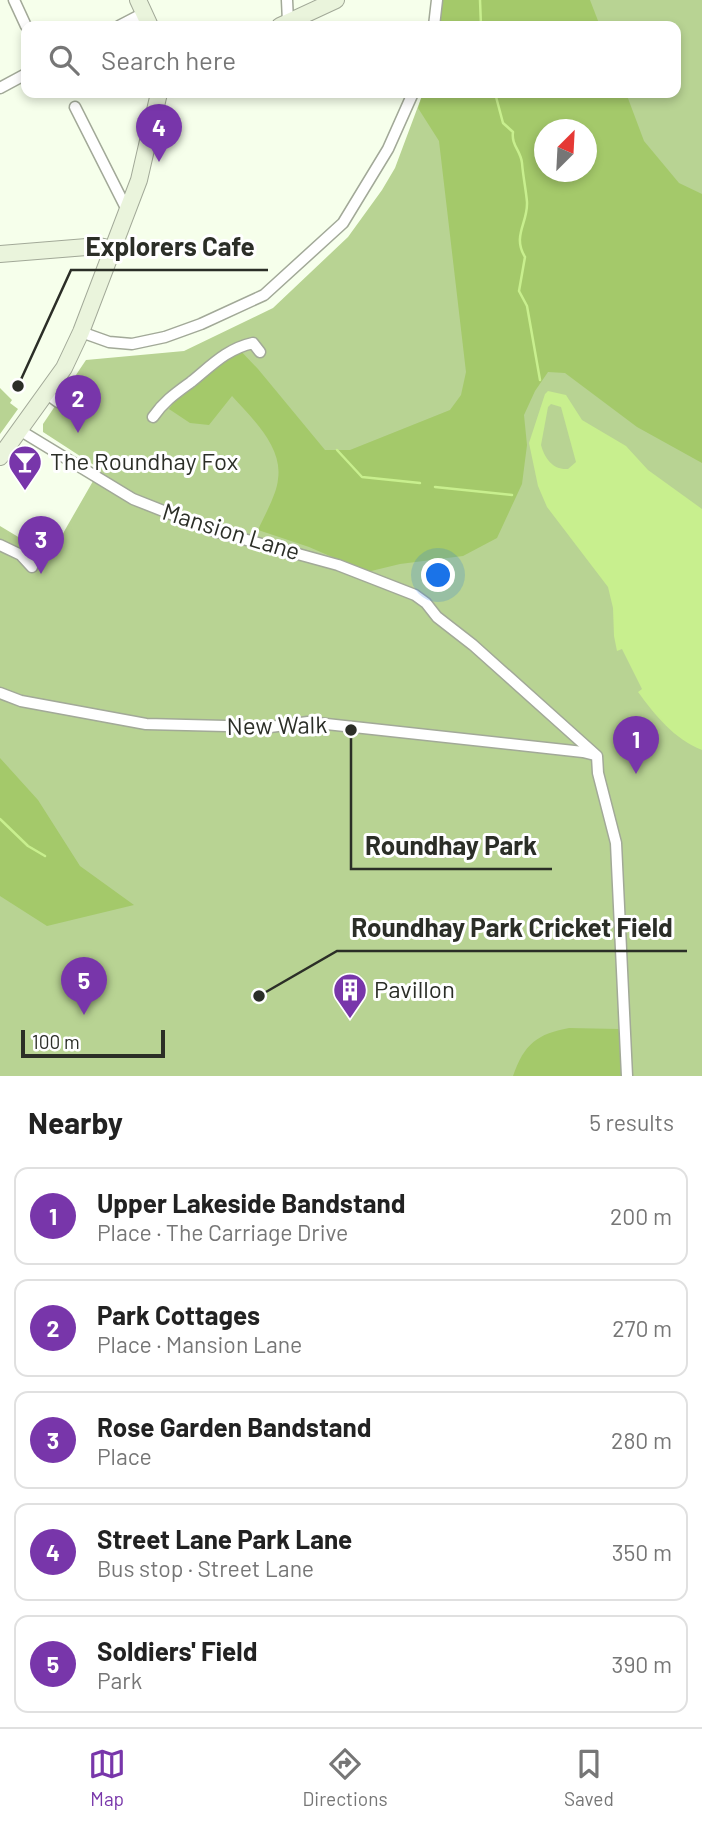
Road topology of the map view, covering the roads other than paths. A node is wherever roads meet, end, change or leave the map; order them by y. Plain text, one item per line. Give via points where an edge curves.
1 (14, 0) edge
2 (287, 0) edge
3 (336, 0) edge
4 (437, 0) edge
5 (24, 21) edge
6 (284, 21) edge
7 (290, 21) edge
8 (435, 21) edge
9 (21, 77) edge
10 (0, 88) edge
11 (158, 98) edge
12 (411, 98) edge
13 (75, 107) dead end
14 (127, 210) junction
15 (113, 249) junction
16 (0, 254) edge
17 (80, 332) junction
18 (260, 352) dead end
19 (153, 417) dead end
20 (21, 431) junction
21 (0, 457) edge
22 (0, 545) edge
23 (32, 567) dead end
24 (0, 693) edge
25 (597, 756) junction
26 (627, 1076) edge

1 - 5 street
2 - 6 street
3 - 7 street
4 - 8 street
9 - 10 street
11 - 14 street via 139,180
12 - 17 street via 388,149 343,223 264,295 201,324 132,344
13 - 14 street
14 - 15 street
15 - 16 street via 99,246
15 - 17 street
17 - 20 street via 52,398
18 - 19 street via 253,343 217,359 166,400
20 - 21 street
20 - 25 street, Mansion Lane via 131,499 214,531 328,562 415,595
22 - 23 street via 21,555
24 - 25 street, New Walk via 146,724 270,727 307,722
25 - 26 street via 616,843

